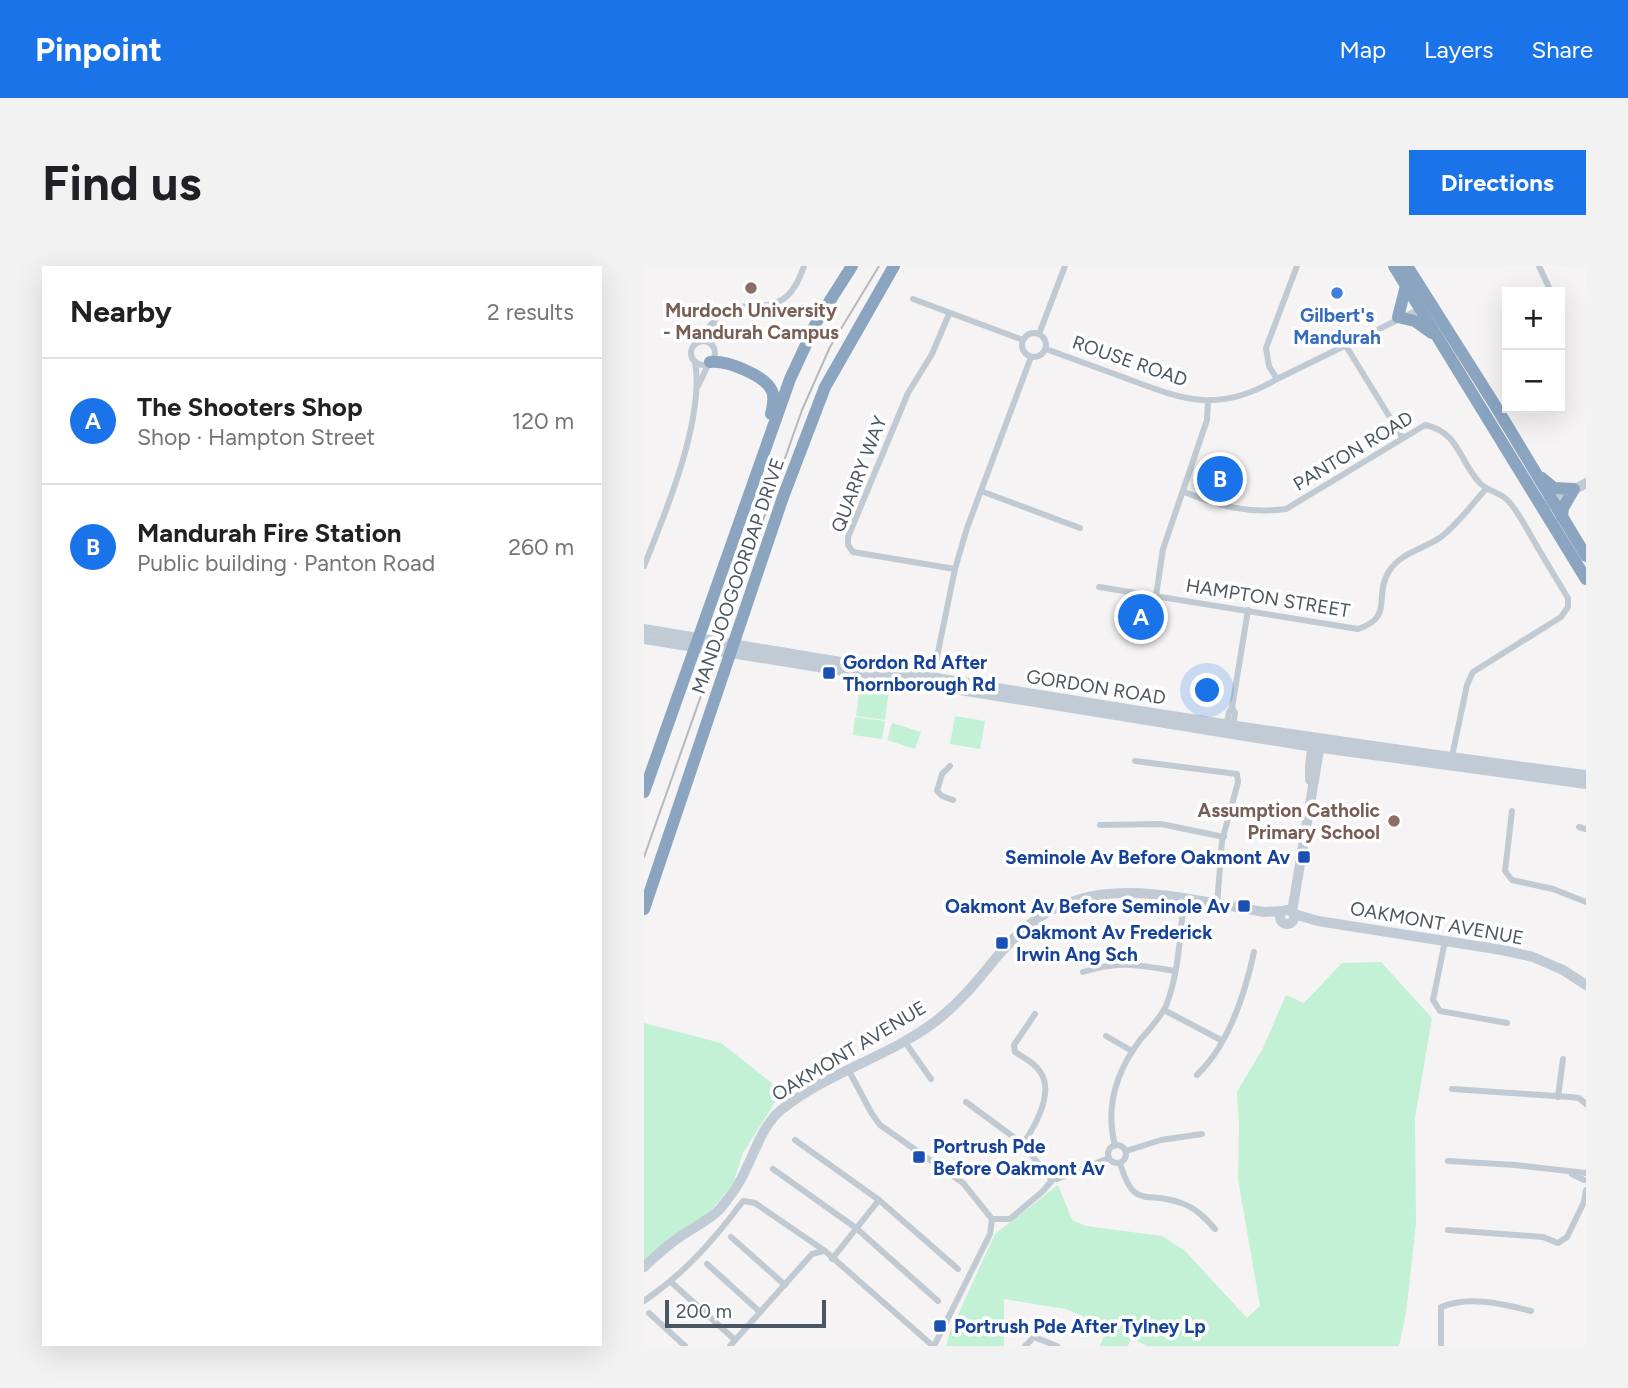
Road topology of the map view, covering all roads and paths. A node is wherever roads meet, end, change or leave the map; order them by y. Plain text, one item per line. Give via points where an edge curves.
1 (804, 266) edge
2 (852, 266) edge
3 (894, 266) edge
4 (1065, 266) edge
5 (1297, 266) edge
6 (1394, 266) edge
7 (1407, 266) edge
8 (1539, 266) edge
9 (1406, 286) junction
10 (1549, 287) edge
11 (913, 299) dead end
12 (1424, 303) junction
13 (949, 314) junction
14 (1399, 318) junction
15 (717, 319) junction
16 (1039, 334) junction
17 (1023, 340) junction
18 (1440, 340) junction
19 (699, 342) junction
20 (1346, 346) junction
21 (1046, 349) junction
22 (712, 355) junction
23 (1031, 357) junction
24 (695, 361) junction
25 (790, 379) junction
26 (1277, 379) junction
27 (695, 399) junction
28 (1208, 401) junction
29 (768, 435) junction
30 (1402, 437) junction
31 (1531, 465) junction
32 (1580, 486) edge
33 (1486, 489) junction
34 (981, 491) junction
35 (1184, 492) junction
36 (1547, 502) junction
37 (1562, 517) junction
38 (1080, 528) dead end
39 (1586, 556) edge
40 (644, 566) edge
41 (955, 569) junction
42 (1586, 579) edge
43 (1100, 587) dead end
44 (1156, 596) junction
45 (1248, 610) junction
46 (644, 629) edge
47 (644, 639) edge
48 (672, 639) junction
49 (932, 682) junction
50 (1229, 730) junction
51 (1316, 743) junction
52 (1135, 761) dead end
53 (1451, 762) junction
54 (950, 766) dead end
55 (1586, 775) edge
56 (1559, 776) junction
57 (1586, 784) edge
58 (644, 792) edge
59 (953, 800) dead end
60 (1512, 811) dead end
61 (1100, 825) dead end
62 (1224, 837) junction
63 (1184, 900) junction
64 (1586, 902) edge
65 (1217, 905) junction
66 (644, 909) edge
67 (1288, 915) junction
68 (1445, 941) junction
69 (1254, 952) dead end
70 (1175, 971) junction
71 (1083, 972) dead end
72 (1586, 985) edge
73 (1164, 1010) junction
74 (1035, 1014) dead end
75 (1507, 1023) dead end
76 (1106, 1036) dead end
77 (1221, 1040) junction
78 (905, 1042) junction
79 (1132, 1051) junction
80 (1563, 1059) dead end
81 (849, 1071) junction
82 (1196, 1075) dead end
83 (931, 1079) dead end
84 (1452, 1089) dead end
85 (1558, 1097) junction
86 (966, 1102) dead end
87 (1586, 1104) edge
88 (1202, 1134) dead end
89 (795, 1140) dead end
90 (1023, 1144) junction
91 (1115, 1146) junction
92 (1126, 1152) junction
93 (1109, 1158) junction
94 (1448, 1161) dead end
95 (1121, 1163) junction
96 (773, 1169) dead end
97 (1586, 1177) edge
98 (1054, 1178) junction
99 (1586, 1190) edge
100 (879, 1200) junction
101 (1585, 1200) edge
102 (992, 1219) junction
103 (856, 1228) junction
104 (1216, 1229) dead end
105 (1448, 1230) dead end
106 (731, 1237) dead end
107 (825, 1251) junction
108 (832, 1259) junction
109 (707, 1264) dead end
110 (644, 1267) edge
111 (958, 1269) dead end
112 (671, 1282) junction
113 (785, 1285) junction
114 (644, 1301) edge
115 (937, 1301) dead end
116 (1531, 1311) dead end
117 (760, 1312) junction
118 (649, 1313) dead end
119 (732, 1343) edge
120 (685, 1346) edge
121 (934, 1346) edge
122 (1024, 1346) edge
123 (1057, 1346) edge
124 (1441, 1346) edge

1 - 15 street via 795,289 782,301 733,308
2 - 25 highway, MANDJOOGOORDAP DRIVE via 817,321
3 - 66 highway, MANDJOOGOORDAP DRIVE via 825,387
4 - 16 street
5 - 26 street via 1266,348
6 - 9 highway
7 - 12 highway
8 - 10 street
9 - 12 highway
9 - 14 highway
11 - 13 street
12 - 14 street, ROUSE ROAD
12 - 18 highway
12 - 31 highway
13 - 17 street
13 - 41 street, QUARRY WAY via 908,393 848,545 853,552
14 - 18 highway via 1415,321
14 - 20 street, ROUSE ROAD
15 - 19 street
15 - 22 street via 711,332
16 - 17 street
16 - 21 street via 1046,340
17 - 23 street via 1023,351
18 - 36 highway
19 - 22 street via 706,341
19 - 24 street via 692,349
20 - 26 street, ROUSE ROAD
20 - 30 street
21 - 23 street
21 - 28 street, ROUSE ROAD via 1167,394
22 - 24 street via 702,364
22 - 25 highway via 774,380
22 - 27 street
22 - 29 highway via 767,383 774,401
23 - 34 street
24 - 27 street
25 - 29 highway, MANDJOOGOORDAP DRIVE
26 - 28 street, ROUSE ROAD via 1255,392
27 - 40 street via 679,473
28 - 35 street via 1207,420
29 - 58 highway, MANDJOOGOORDAP DRIVE
30 - 33 street, PANTON ROAD via 1425,425 1445,432
30 - 35 street, PANTON ROAD via 1286,509 1261,513
31 - 32 highway via 1554,488
31 - 36 highway
32 - 36 street
32 - 37 highway via 1563,508
33 - 45 street, HAMPTON STREET via 1441,537 1396,563 1387,574 1380,615 1371,625 1358,629
33 - 53 street, PANTON ROAD via 1505,498 1517,513 1568,598 1568,607 1560,617 1473,672
34 - 38 street
34 - 41 street
35 - 44 street via 1163,549
36 - 37 highway
36 - 42 highway
37 - 39 highway
41 - 49 street
43 - 44 street, HAMPTON STREET
44 - 45 street, HAMPTON STREET
45 - 50 street
46 - 48 street, GORDON ROAD
47 - 48 street, GORDON ROAD
48 - 49 street, GORDON ROAD
49 - 50 street, GORDON ROAD
50 - 51 street, GORDON ROAD
51 - 53 street, GORDON ROAD
51 - 67 street via 1298,882
52 - 62 street via 1237,774
53 - 56 street, GORDON ROAD
54 - 59 street via 937,791
55 - 56 street, GORDON ROAD
56 - 57 street, GORDON ROAD
60 - 64 street via 1504,871 1512,880
61 - 62 street via 1161,824
62 - 65 street
63 - 65 street, OAKMONT AVENUE
63 - 70 street
63 - 78 street, OAKMONT AVENUE via 1108,893 1050,909 1016,934 951,1008
65 - 67 street, OAKMONT AVENUE
67 - 68 street, OAKMONT AVENUE
68 - 72 street, OAKMONT AVENUE via 1533,957
68 - 75 street via 1433,1000 1440,1011
69 - 77 street via 1247,986
70 - 71 street via 1127,963
70 - 73 street
73 - 77 street
73 - 79 street
74 - 90 street via 1014,1045 1015,1052 1040,1071 1045,1082 1040,1114
76 - 79 street
77 - 82 street
78 - 81 street, OAKMONT AVENUE
78 - 83 street
79 - 91 street via 1111,1100
80 - 85 street
81 - 102 street via 880,1125 963,1183
81 - 110 street, OAKMONT AVENUE via 775,1115 720,1209
84 - 85 street
85 - 87 street via 1579,1098
86 - 90 street
88 - 92 street via 1161,1140
89 - 100 street
90 - 98 street
91 - 92 street
91 - 93 street
92 - 95 street
93 - 95 street
93 - 98 street
94 - 97 street via 1515,1164
95 - 104 street via 1131,1190 1150,1199 1180,1202
96 - 103 street
98 - 102 street via 1010,1219
99 - 101 street
100 - 103 street
100 - 111 street
101 - 105 street via 1567,1237 1558,1242
102 - 121 street via 990,1234
103 - 108 street
103 - 115 street
106 - 113 street
107 - 108 street
107 - 112 street via 755,1203 743,1201
107 - 113 street via 812,1254
108 - 121 street
109 - 117 street
112 - 114 street
112 - 119 street
113 - 117 street
116 - 124 street via 1484,1302 1450,1303 1441,1307
117 - 119 street
118 - 120 street
122 - 123 street via 1034,1337

